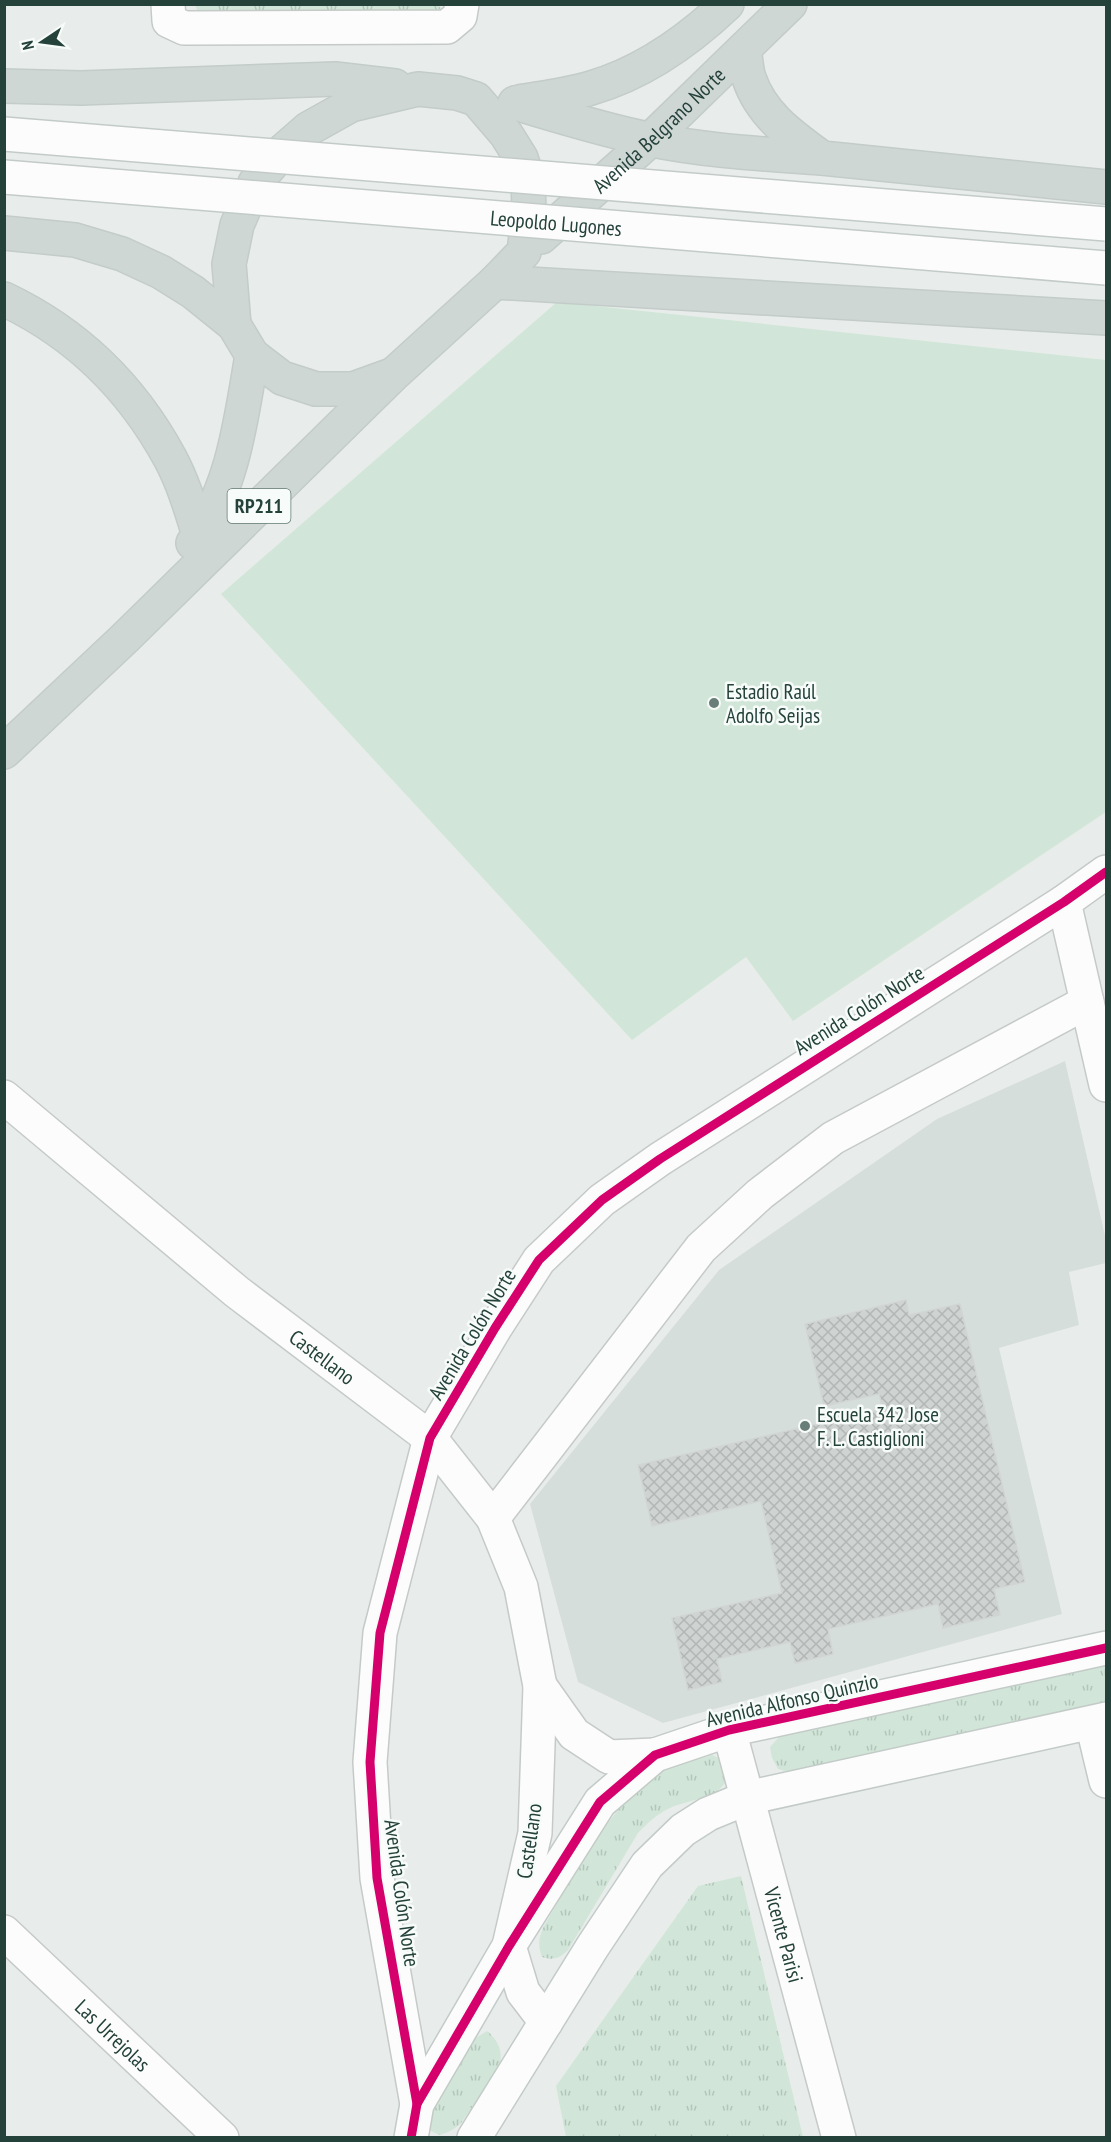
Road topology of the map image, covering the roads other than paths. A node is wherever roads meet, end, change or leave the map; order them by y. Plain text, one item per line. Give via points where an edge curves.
1 (168, 4) edge
2 (462, 4) edge
3 (727, 4) edge
4 (790, 4) edge
5 (744, 49) junction
6 (4, 86) edge
7 (418, 88) junction
8 (476, 99) junction
9 (515, 103) junction
10 (4, 134) edge
11 (650, 140) junction
12 (822, 158) junction
13 (4, 177) edge
14 (1107, 187) edge
15 (1107, 224) edge
16 (4, 232) edge
17 (524, 252) junction
18 (1107, 268) edge
19 (495, 282) junction
20 (4, 298) edge
21 (1107, 318) edge
22 (234, 325) junction
23 (252, 355) junction
24 (394, 374) junction
25 (199, 535) junction
26 (125, 638) junction
27 (4, 752) edge
28 (1107, 872) edge
29 (1064, 902) junction
30 (1087, 1002) junction
31 (1107, 1085) edge
32 (4, 1097) edge
33 (430, 1438) junction
34 (493, 1518) junction
35 (1107, 1648) edge
36 (540, 1686) junction
37 (1099, 1721) edge
38 (729, 1730) junction
39 (656, 1755) junction
40 (1107, 1781) edge
41 (747, 1798) junction
42 (4, 1932) edge
43 (509, 1946) junction
44 (546, 2022) junction
45 (417, 2104) junction
46 (222, 2138) edge
47 (411, 2138) edge
48 (474, 2138) edge
49 (839, 2138) edge

1 - 2 street via 169,21 184,28 447,27 460,16
3 - 9 main road via 676,47 632,72 591,88
4 - 5 main road, Avenida Belgrano Norte
5 - 11 main road, Avenida Belgrano Norte
5 - 12 main road via 749,78 772,119
6 - 7 main road via 335,79
7 - 8 main road
7 - 22 main road via 351,105 308,129 255,183 237,225 229,264
8 - 9 main road
8 - 17 main road via 506,134 521,158 528,180
9 - 11 main road
10 - 15 street, Leopoldo Lugones, bridge
11 - 12 main road via 735,153
11 - 17 main road, Avenida Belgrano Norte
12 - 14 main road
13 - 18 street, Leopoldo Lugones, bridge
16 - 22 main road via 75,240 122,254 193,292
17 - 19 main road, Avenida Belgrano Norte
19 - 21 main road
19 - 24 main road, Avenida Belgrano Norte
20 - 25 main road via 33,312 76,342 122,387 171,459
22 - 23 main road
23 - 24 main road via 282,378 316,389 352,389
23 - 25 main road, RP211 via 228,471
24 - 26 main road, RP211
25 - 26 main road, RP211
26 - 27 main road, RP211
28 - 29 street, Avenida Colón Norte
29 - 30 street
29 - 33 street, Avenida Colón Norte via 660,1159 602,1200 539,1260
30 - 31 street
30 - 34 street via 833,1138 760,1194 701,1248
32 - 33 street, Castellano via 237,1292
33 - 34 street, Castellano
33 - 45 street, Avenida Colón Norte via 380,1633 370,1762 378,1878
34 - 36 street, Castellano via 521,1587
35 - 38 street, Avenida Alfonso Quinzio
36 - 39 street, Castellano via 574,1734 609,1757
36 - 43 street, Castellano via 535,1833
37 - 40 street
37 - 41 street
38 - 39 street, Avenida Alfonso Quinzio
38 - 41 street, Vicente Parisi
39 - 43 street, Avenida Alfonso Quinzio via 600,1802
41 - 44 street via 708,1814 683,1830 647,1865
41 - 49 street, Vicente Parisi
42 - 46 street, Las Urrejolas
43 - 44 street via 524,1992
43 - 45 street, Avenida Alfonso Quinzio
44 - 48 street
45 - 47 street, Avenida Alfonso Quinzio

